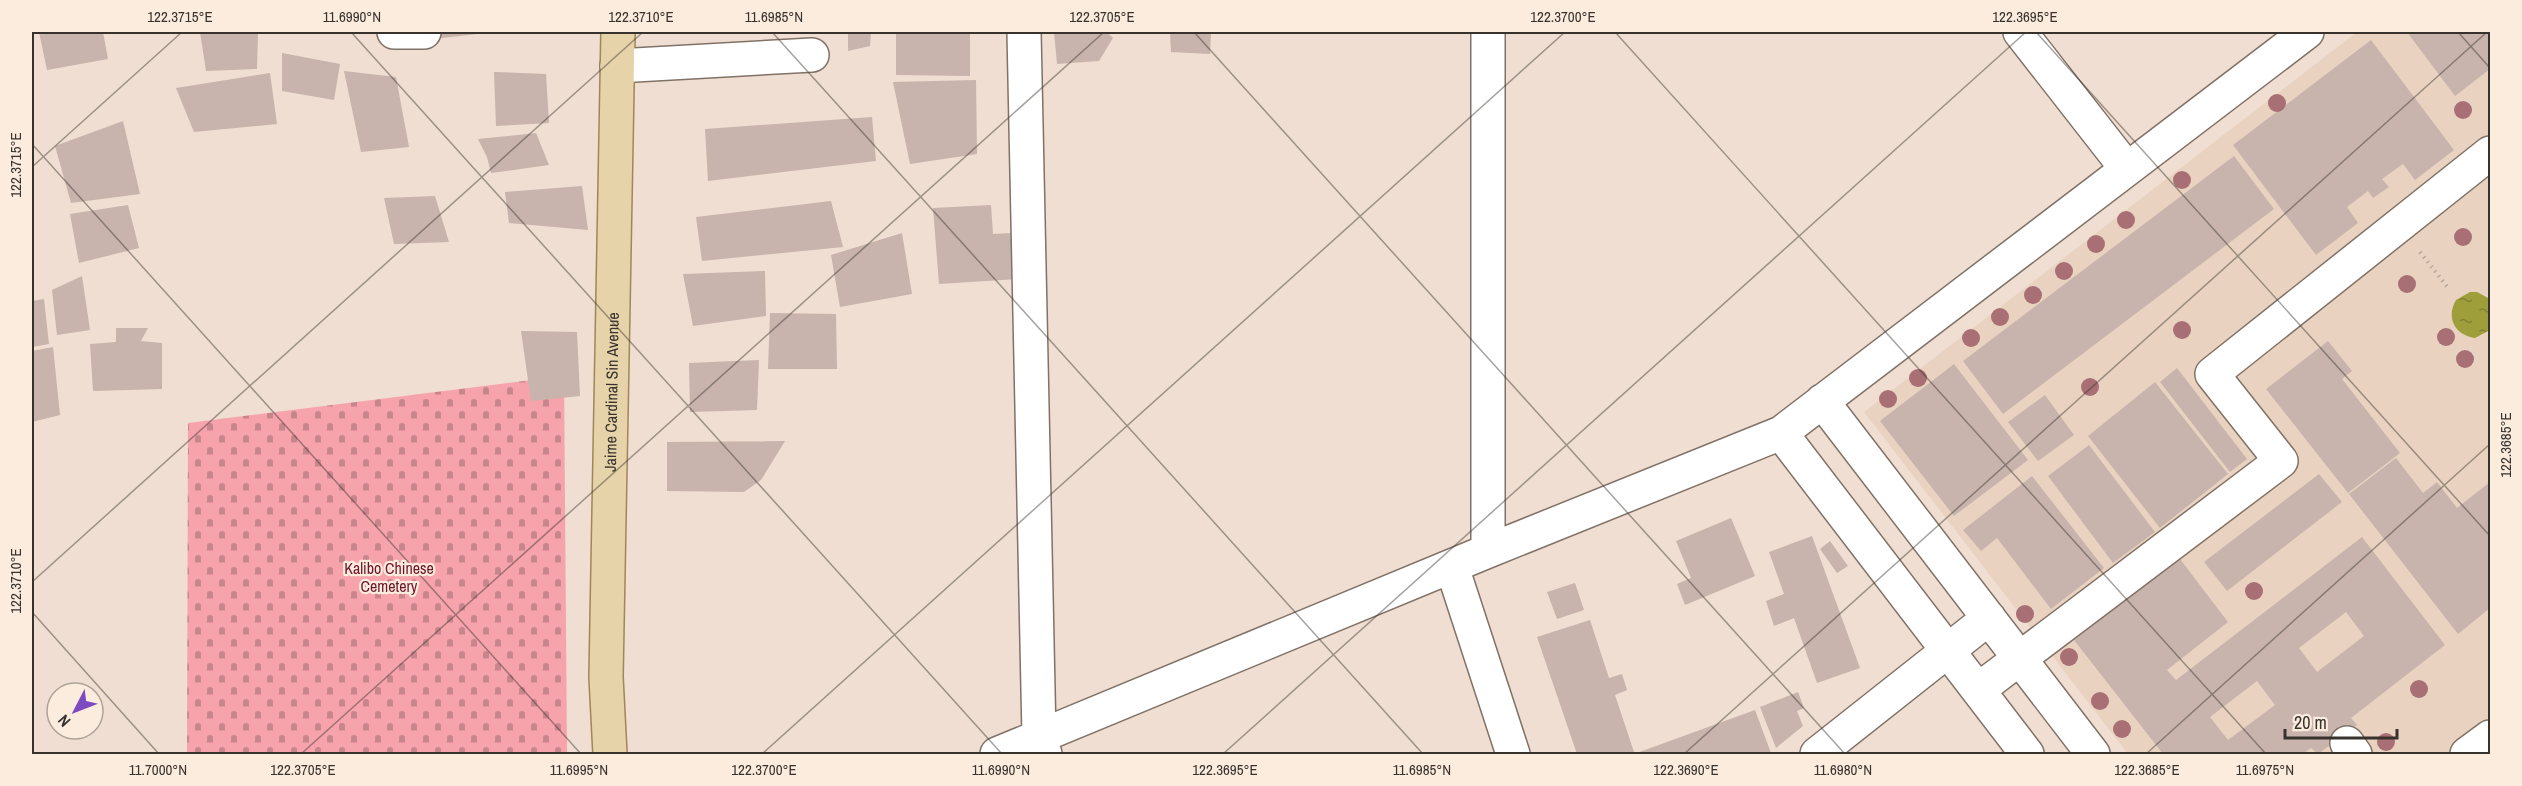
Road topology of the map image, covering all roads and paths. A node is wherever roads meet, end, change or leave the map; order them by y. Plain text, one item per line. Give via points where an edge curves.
1 (393, 32) edge
2 (424, 32) edge
3 (618, 32) edge
4 (1024, 32) edge
5 (1488, 32) edge
6 (2020, 32) edge
7 (2307, 32) edge
8 (812, 55) dead end
9 (617, 66) junction
10 (2490, 153) edge
11 (2127, 168) junction
12 (2399, 226) junction
13 (2450, 289) dead end
14 (1822, 401) junction
15 (1781, 433) junction
16 (1488, 551) junction
17 (1452, 567) junction
18 (1989, 618) junction
19 (1947, 651) junction
20 (2019, 658) junction
21 (1978, 690) junction
22 (2490, 737) edge
23 (1042, 745) edge
24 (610, 754) edge
25 (997, 754) edge
26 (1512, 754) edge
27 (1817, 754) edge
28 (2027, 754) edge
29 (2093, 754) edge
30 (2467, 754) edge

1 - 2 street
3 - 9 main road, Jaime Cardinal Sin Avenue
4 - 23 street
5 - 16 street
6 - 11 street
7 - 11 street
8 - 9 street
9 - 24 main road, Jaime Cardinal Sin Avenue via 606,677
10 - 12 street
11 - 14 street
12 - 13 path
12 - 20 street via 2212,374 2281,461
14 - 15 street
14 - 18 street
15 - 16 street
15 - 19 street
16 - 17 street
17 - 23 street
17 - 26 street
18 - 19 street
18 - 20 street
19 - 21 street
19 - 27 street
20 - 21 street
20 - 29 street
21 - 28 street
22 - 30 street
23 - 25 street

